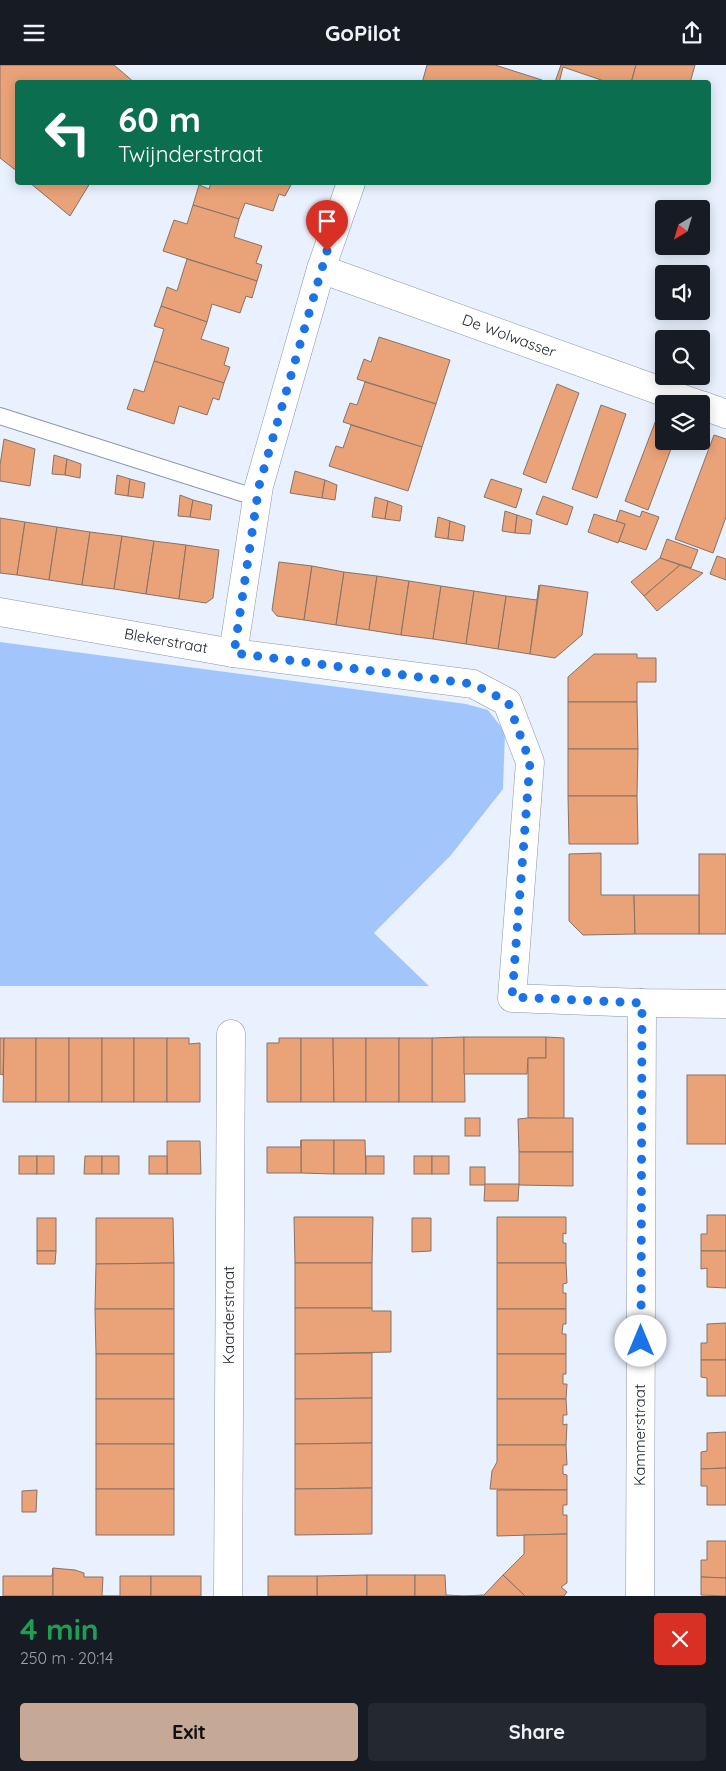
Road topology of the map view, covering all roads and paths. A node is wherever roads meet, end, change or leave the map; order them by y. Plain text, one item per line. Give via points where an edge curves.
1 (350, 185) edge
2 (321, 269) junction
3 (672, 395) edge
4 (710, 408) edge
5 (726, 414) edge
6 (0, 417) edge
7 (257, 498) junction
8 (0, 611) edge
9 (234, 653) junction
10 (642, 1003) junction
11 (726, 1004) edge
12 (231, 1034) dead end
13 (228, 1596) edge
14 (640, 1596) edge

1 - 2 street
2 - 3 street, De Wolwasser
2 - 7 street
4 - 5 street
6 - 7 lane
7 - 9 street
8 - 9 street, Blekerstraat
9 - 10 street, Blekerstraat via 473,684 508,702 530,762 512,997
10 - 11 street
10 - 14 street, Kammerstraat
12 - 13 street, Kaarderstraat

